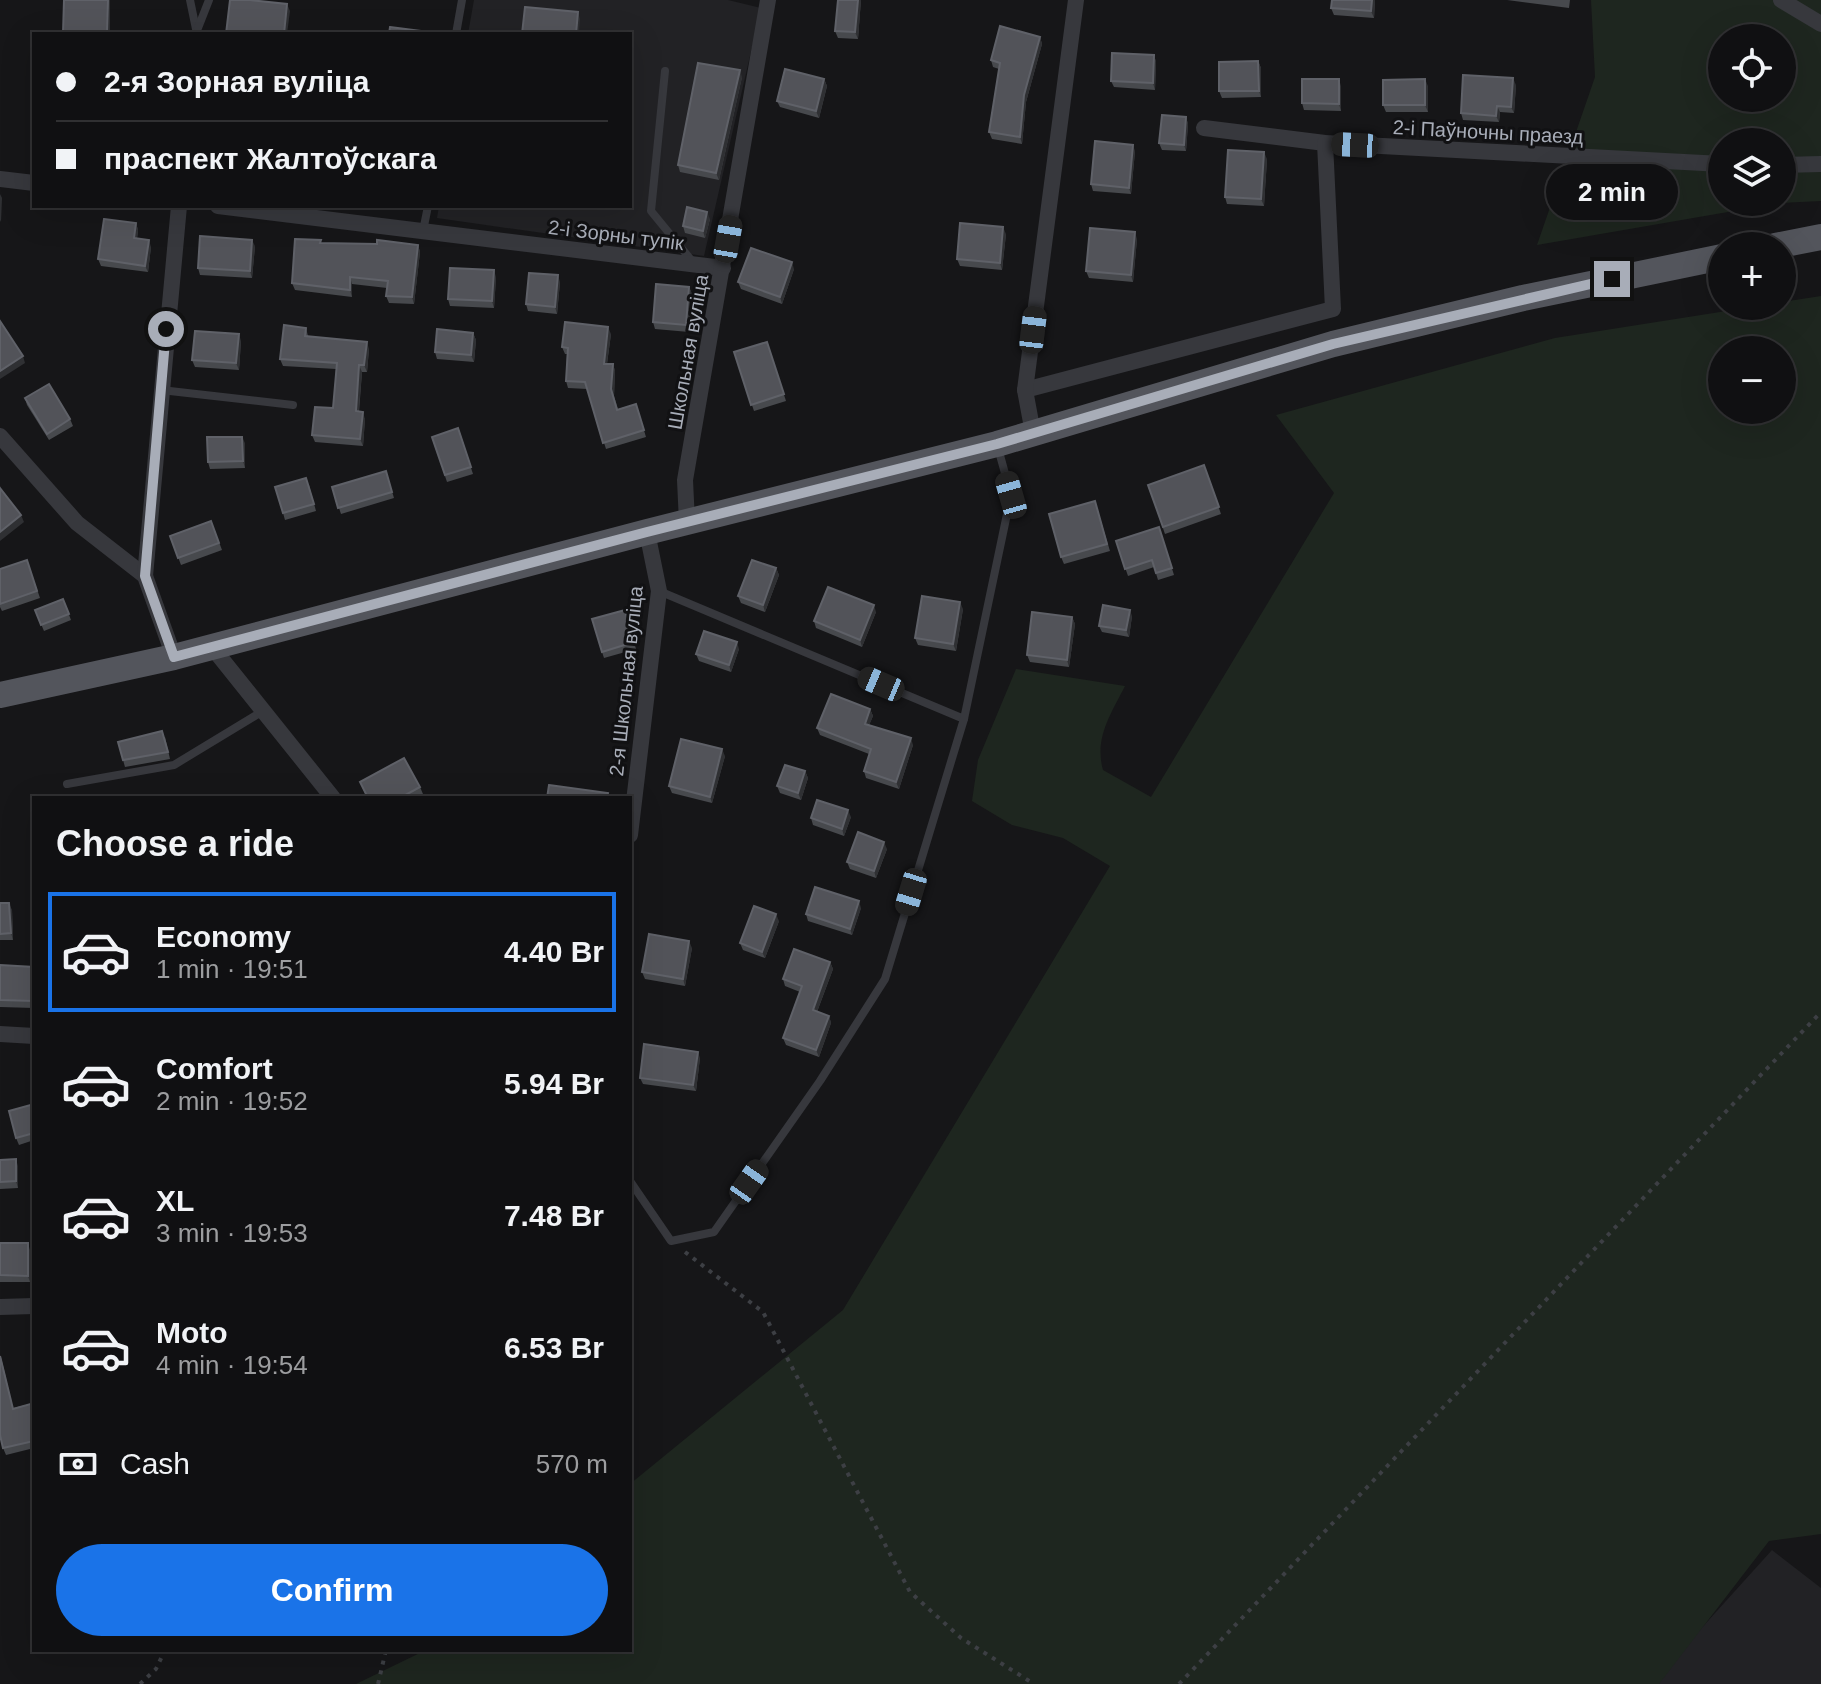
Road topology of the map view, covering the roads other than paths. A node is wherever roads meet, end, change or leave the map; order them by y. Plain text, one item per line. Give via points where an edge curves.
1 (190, 0) edge
2 (209, 0) edge
3 (462, 0) edge
4 (768, 0) edge
5 (1076, 0) edge
6 (1781, 0) edge
7 (1821, 24) edge
8 (198, 31) edge
9 (456, 32) edge
10 (665, 71) dead end
11 (1204, 128) dead end
12 (1325, 143) junction
13 (1708, 163) edge
14 (1821, 164) edge
15 (1796, 165) edge
16 (0, 179) edge
17 (32, 183) edge
18 (179, 208) edge
19 (234, 208) edge
20 (428, 208) edge
21 (423, 231) junction
22 (1821, 237) edge
23 (1796, 242) edge
24 (1708, 260) edge
25 (696, 265) junction
26 (723, 268) junction
27 (160, 390) junction
28 (1025, 390) junction
29 (293, 405) dead end
30 (1033, 433) junction
31 (0, 436) edge
32 (997, 444) junction
33 (687, 522) junction
34 (647, 532) junction
35 (145, 576) junction
36 (659, 591) junction
37 (212, 647) junction
38 (174, 657) junction
39 (0, 695) edge
40 (263, 711) junction
41 (964, 719) junction
42 (67, 784) dead end
43 (331, 796) edge
44 (632, 818) edge
45 (0, 1034) edge
46 (32, 1036) edge
47 (632, 1184) edge
48 (32, 1306) edge
49 (0, 1307) edge

1 - 8 lane
2 - 8 lane
3 - 9 lane
4 - 26 street, Школьная вуліца
5 - 28 street
6 - 7 street
10 - 25 lane via 651,211
11 - 12 street, 2-і Паўночны праезд
12 - 13 street, 2-і Паўночны праезд
12 - 28 street via 1333,309
14 - 15 street
16 - 17 street
18 - 27 street
19 - 21 street, 2-і Зорны тупік
20 - 21 lane
21 - 25 street, 2-і Зорны тупік
22 - 23 main road
24 - 30 main road via 1333,344
25 - 26 street, 2-і Зорны тупік
26 - 33 street, Школьная вуліца via 685,480
27 - 29 lane
27 - 35 street
28 - 30 street
30 - 32 main road
31 - 35 street via 77,523
32 - 33 main road
32 - 41 lane via 1011,495
33 - 34 main road
34 - 36 street, 2-я Школьная вуліца
34 - 37 main road
35 - 38 street
36 - 41 lane
36 - 44 street, 2-я Школьная вуліца
37 - 38 main road
37 - 40 street
38 - 39 main road
40 - 42 lane via 174,765
40 - 43 street
41 - 47 lane via 885,979 714,1232 671,1241
45 - 46 street
48 - 49 street

